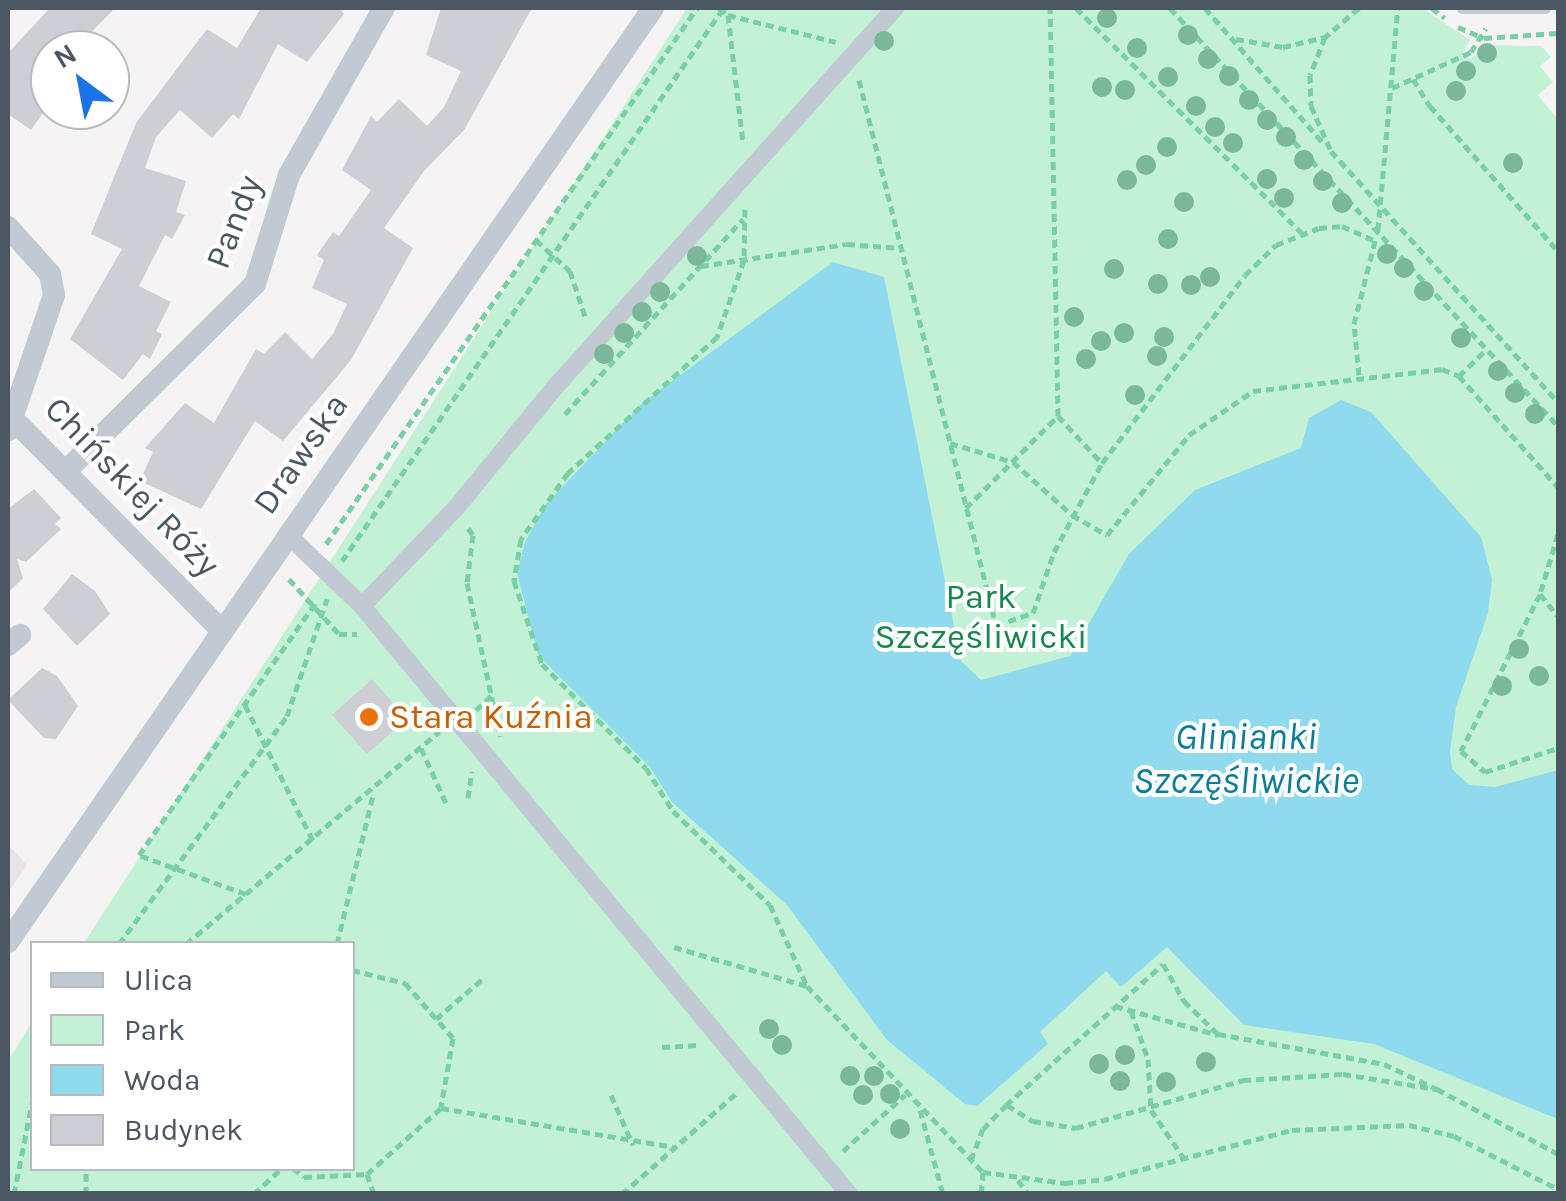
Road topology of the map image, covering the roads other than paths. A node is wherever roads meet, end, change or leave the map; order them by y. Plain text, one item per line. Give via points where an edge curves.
1 (384, 8) edge
2 (653, 8) edge
3 (896, 8) edge
4 (1462, 8) edge
5 (1545, 8) edge
6 (8, 227) edge
7 (10, 424) edge
8 (65, 472) junction
9 (287, 534) junction
10 (362, 606) junction
11 (221, 630) junction
12 (8, 942) edge
13 (849, 1194) edge

1 - 8 street, Pandy via 290,175 255,284
2 - 9 street, Drawska
3 - 10 street
4 - 5 lane
6 - 7 street, Chińskiej Róży via 50,274 54,295
7 - 8 street, Chińskiej Róży
8 - 11 street, Chińskiej Róży
9 - 10 street
9 - 11 street, Drawska
10 - 13 street
11 - 12 street, Drawska

